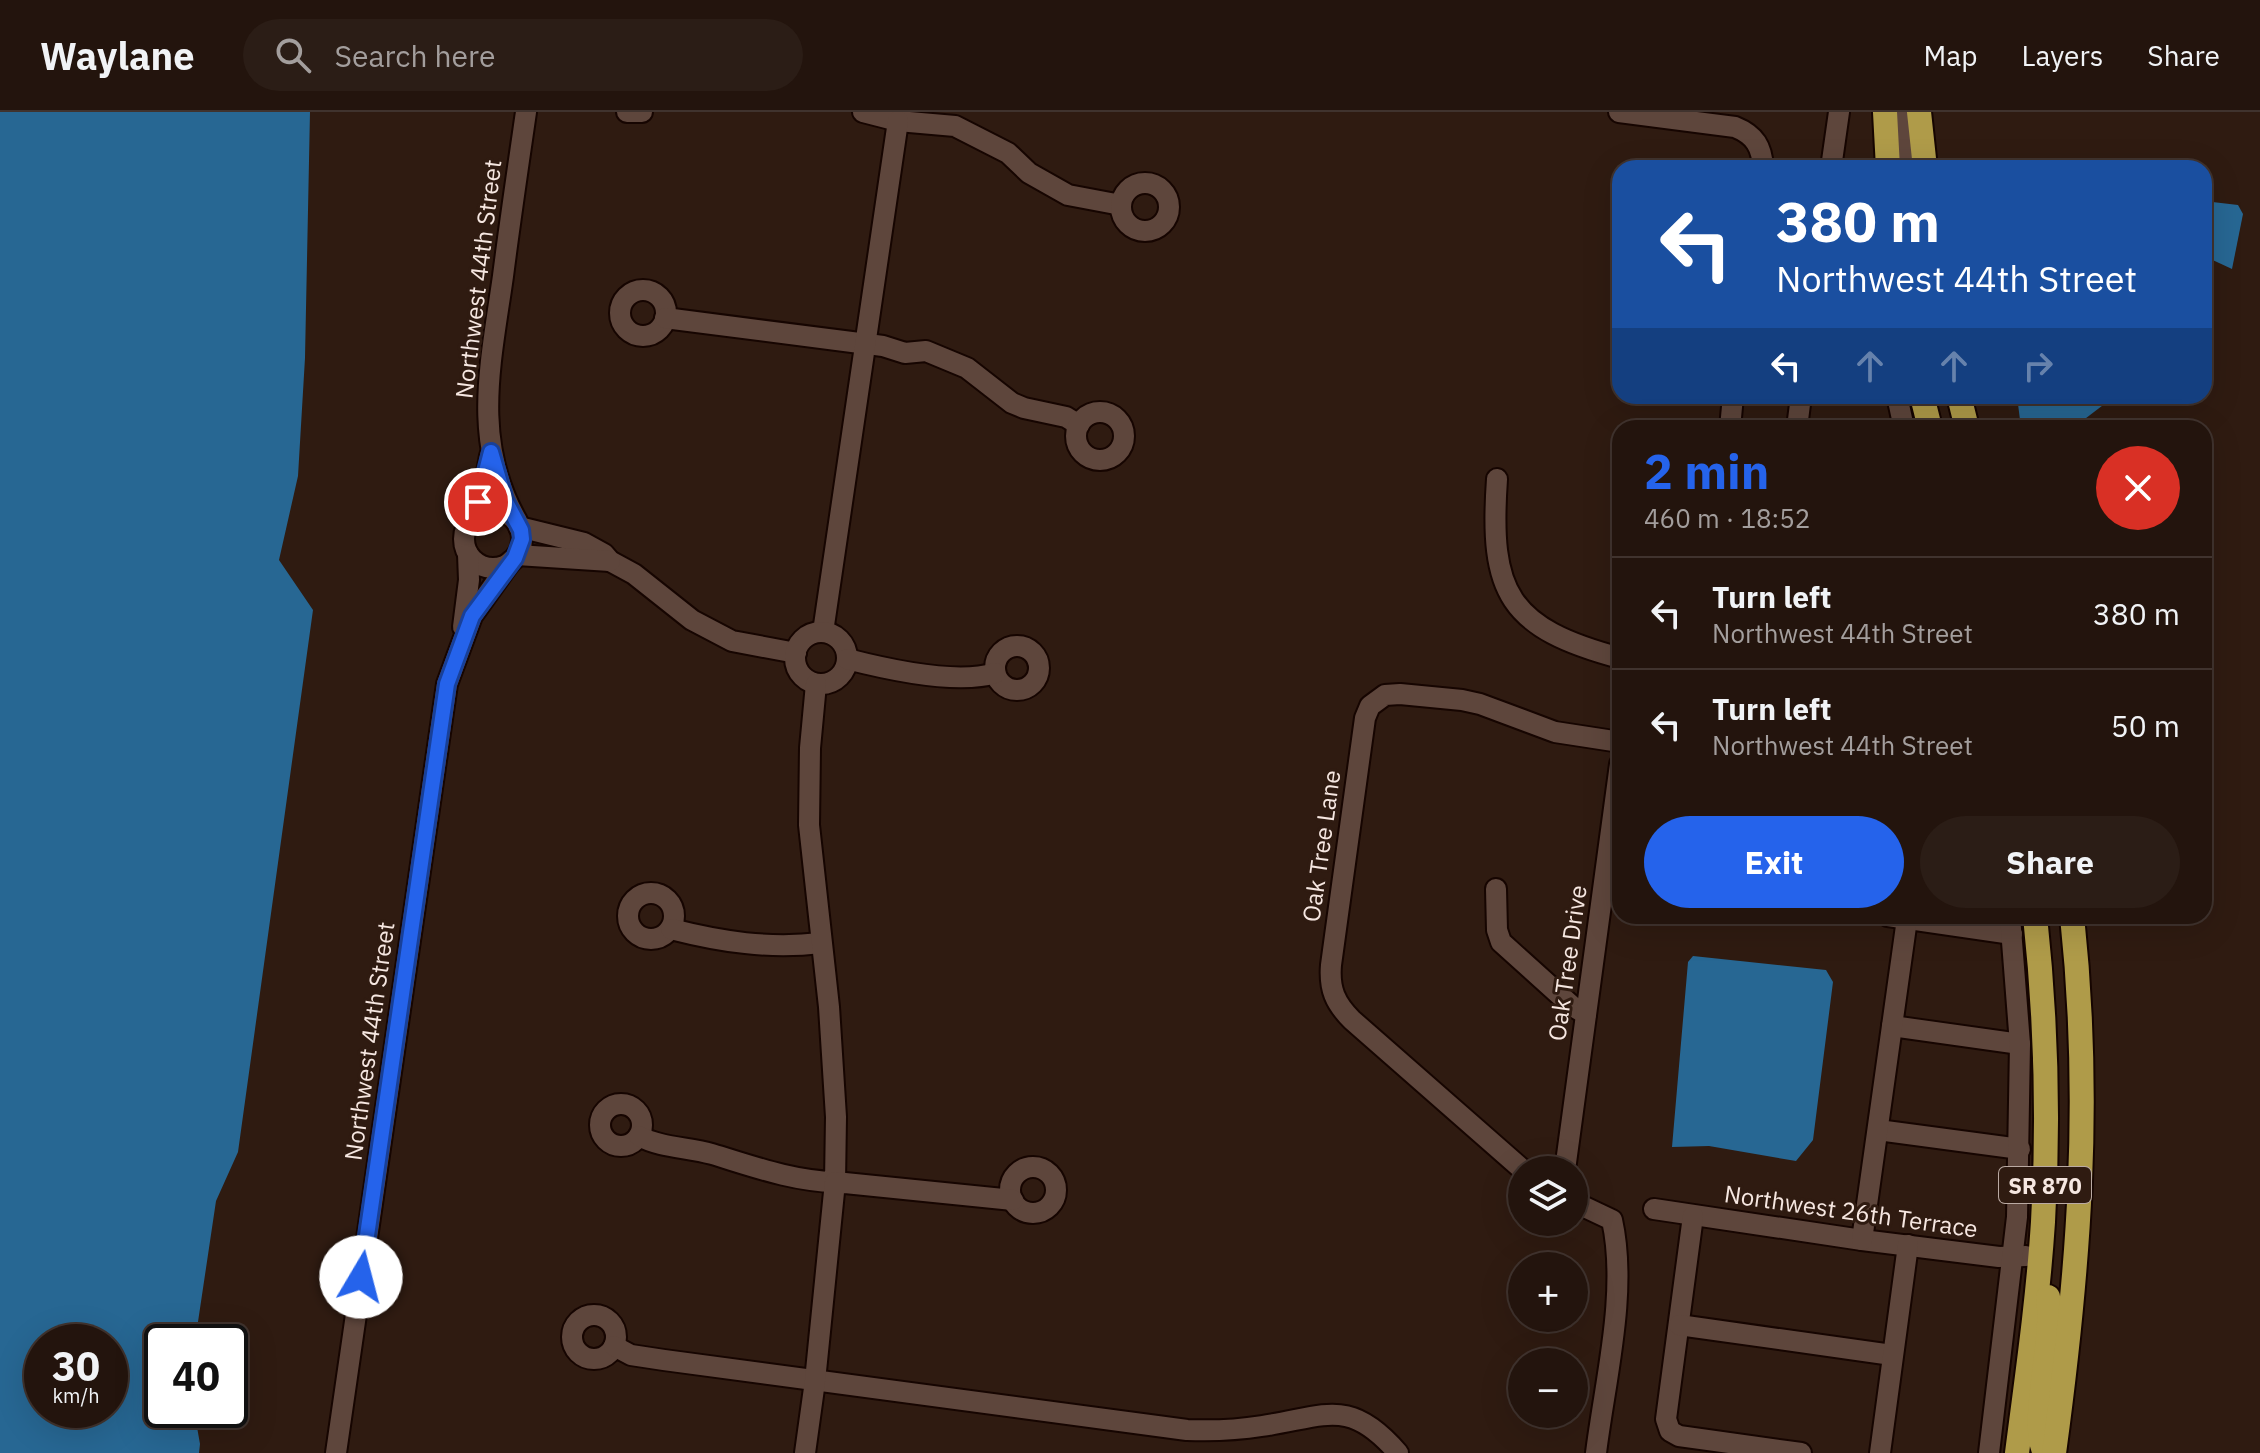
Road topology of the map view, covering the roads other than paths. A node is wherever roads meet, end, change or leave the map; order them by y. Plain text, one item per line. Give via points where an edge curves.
1 (526, 112) edge
2 (627, 112) edge
3 (642, 112) edge
4 (863, 112) edge
5 (1619, 112) edge
6 (1839, 112) edge
7 (1885, 112) edge
8 (1904, 112) edge
9 (1919, 112) edge
10 (898, 121) junction
11 (1762, 160) edge
12 (1832, 160) edge
13 (1888, 160) edge
14 (1907, 160) edge
15 (1924, 160) edge
16 (1121, 205) dead end
17 (665, 318) dead end
18 (866, 345) junction
19 (1079, 425) dead end
20 (491, 452) junction
21 (1497, 479) dead end
22 (472, 517) junction
23 (518, 524) junction
24 (566, 548) junction
25 (468, 554) junction
26 (514, 558) junction
27 (823, 632) junction
28 (462, 639) junction
29 (796, 653) junction
30 (1612, 655) edge
31 (847, 659) junction
32 (995, 673) dead end
33 (816, 684) junction
34 (1612, 741) edge
35 (1612, 823) edge
36 (1496, 889) dead end
37 (1898, 924) edge
38 (2036, 924) edge
39 (2073, 924) edge
40 (2011, 925) edge
41 (671, 929) dead end
42 (821, 943) junction
43 (1586, 1014) junction
44 (1892, 1026) junction
45 (2020, 1044) junction
46 (1878, 1130) junction
47 (639, 1136) dead end
48 (2020, 1149) junction
49 (1567, 1156) edge
50 (1508, 1157) edge
51 (835, 1182) junction
52 (1013, 1200) dead end
53 (1588, 1209) edge
54 (1654, 1209) dead end
55 (1693, 1216) junction
56 (1862, 1240) junction
57 (1908, 1245) junction
58 (2041, 1251) junction
59 (2013, 1258) junction
60 (1679, 1325) junction
61 (614, 1346) dead end
62 (1892, 1355) junction
63 (815, 1381) junction
64 (336, 1453) edge
65 (805, 1453) edge
66 (1398, 1453) edge
67 (1596, 1453) edge
68 (1801, 1453) edge
69 (1880, 1453) edge
70 (1989, 1453) edge
71 (2017, 1453) edge
72 (2045, 1453) edge
73 (2054, 1453) edge

1 - 20 street, Northwest 44th Street via 487,393
2 - 3 street
4 - 10 street
5 - 11 street via 1741,130 1753,137
6 - 12 street
7 - 13 highway
8 - 14 street
9 - 15 highway
10 - 16 street via 955,126 1008,153 1029,173 1068,195
10 - 18 street
17 - 18 street
18 - 19 street via 905,353 926,351 967,368 1012,403
18 - 27 street
20 - 22 street, Northwest 44th Street
20 - 23 street, Northwest 44th Street
21 - 30 street via 1497,549 1505,585 1517,607 1558,636
22 - 23 street via 493,509
22 - 25 street via 463,539
23 - 24 street
23 - 26 street via 522,539
24 - 26 street
24 - 29 street via 634,574 692,620 732,641
25 - 26 street via 488,568
25 - 28 street, Northwest 44th Street
26 - 28 street, Northwest 44th Street via 472,616
27 - 29 street via 807,636
27 - 31 street via 838,638
28 - 64 street, Northwest 44th Street via 447,684
29 - 33 street via 801,674
31 - 32 street via 960,677
31 - 33 street via 841,676
33 - 42 street via 809,825
34 - 50 street, Oak Tree Lane via 1555,732 1462,700 1400,694 1385,695 1370,706 1365,718 1331,965 1335,1000
35 - 43 street, Oak Tree Drive
36 - 43 street via 1501,942
37 - 44 street
38 - 58 highway, SR 870 via 2046,1086
39 - 73 highway, SR 870 via 2083,1140 2074,1292
40 - 45 street
41 - 42 street via 762,946
42 - 51 street via 836,1117
43 - 49 street, Oak Tree Drive
44 - 45 street
44 - 46 street
45 - 48 street
46 - 48 street
46 - 56 street
47 - 51 street via 785,1175
48 - 59 street
51 - 52 street
51 - 63 street
53 - 67 street via 1612,1220 1618,1247
54 - 55 street, Northwest 26th Terrace
55 - 56 street, Northwest 26th Terrace
55 - 60 street
56 - 57 street, Northwest 26th Terrace
57 - 59 street, Northwest 26th Terrace
57 - 62 street
58 - 59 street, Northwest 26th Terrace
58 - 71 highway, SR 870
58 - 72 highway via 2050,1320 2038,1434
59 - 70 street
60 - 62 street
60 - 68 street via 1666,1419 1670,1431
61 - 63 street via 631,1355
62 - 69 street
63 - 65 street
63 - 66 street via 1187,1430 1221,1431 1339,1413 1381,1432

